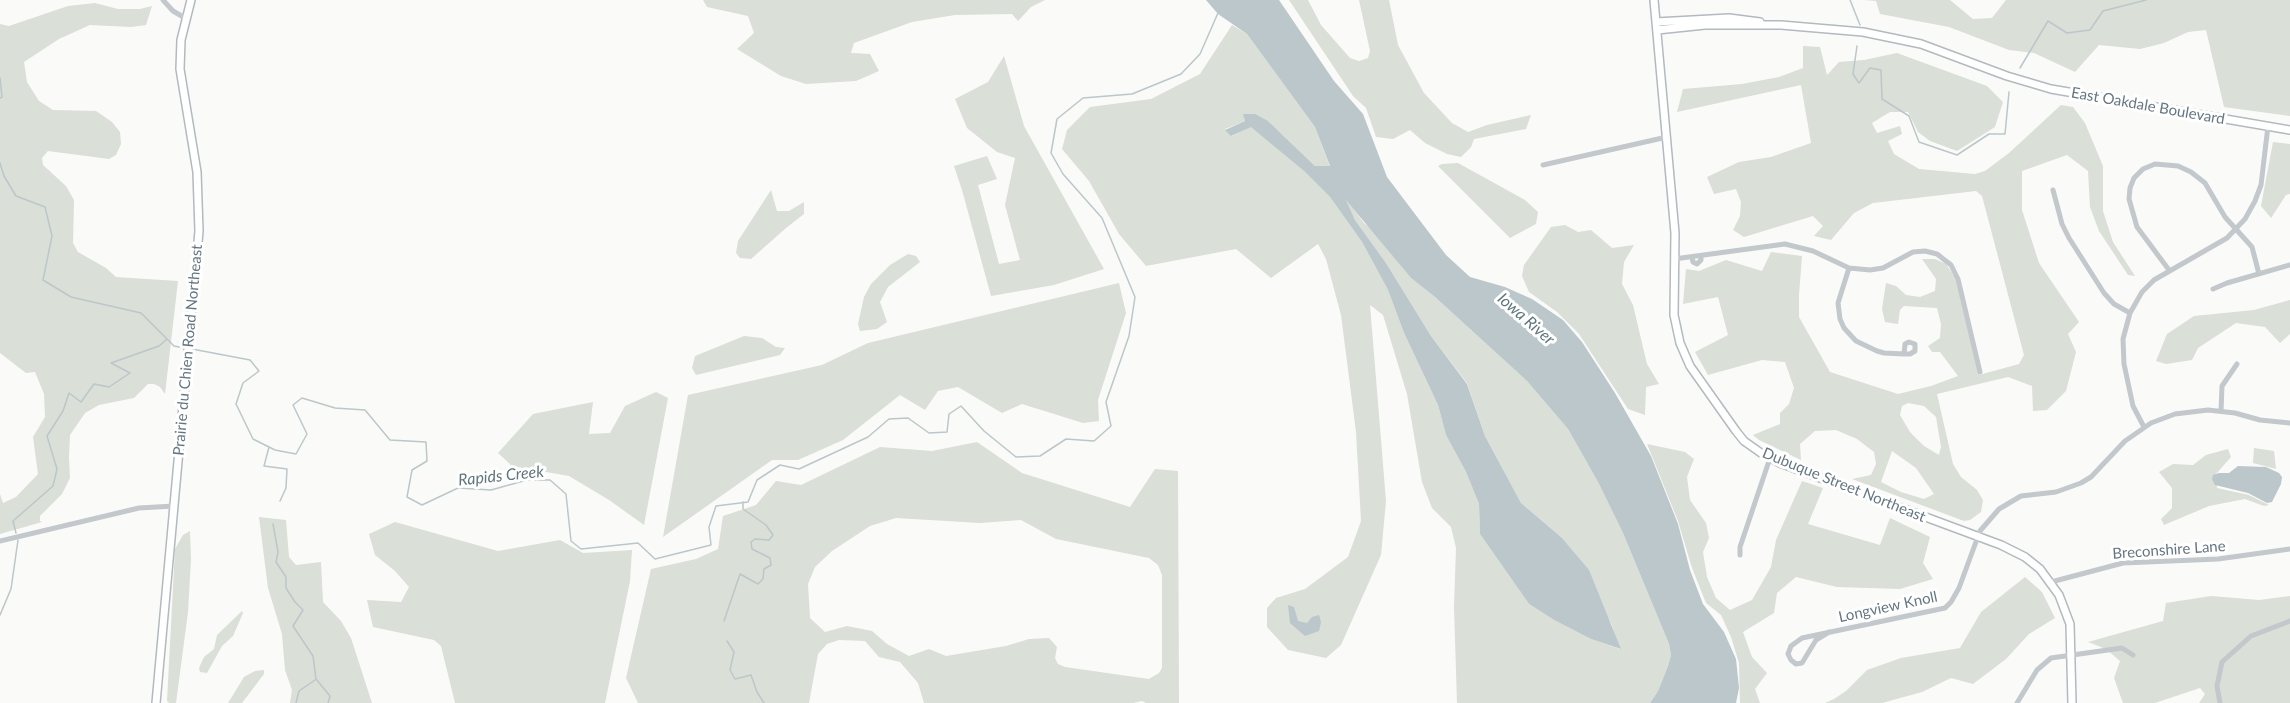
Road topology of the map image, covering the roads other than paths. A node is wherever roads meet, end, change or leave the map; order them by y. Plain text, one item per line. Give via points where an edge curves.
1 (163, 0) edge
2 (191, 0) edge
3 (1654, 0) edge
4 (185, 18) junction
5 (1657, 26) junction
6 (2268, 126) junction
7 (2290, 130) edge
8 (1667, 137) junction
9 (1543, 165) dead end
10 (2054, 190) dead end
11 (2237, 229) junction
12 (1674, 259) junction
13 (2290, 265) edge
14 (1850, 268) junction
15 (2169, 270) junction
16 (2259, 274) junction
17 (2213, 289) dead end
18 (2130, 313) junction
19 (1904, 354) dead end
20 (2237, 364) dead end
21 (1980, 372) dead end
22 (2221, 411) junction
23 (2290, 423) edge
24 (2144, 427) junction
25 (1770, 458) junction
26 (174, 506) junction
27 (1977, 536) junction
28 (0, 541) edge
29 (2290, 549) edge
30 (1740, 555) dead end
31 (2051, 582) junction
32 (2290, 621) edge
33 (1829, 632) junction
34 (2072, 655) junction
35 (2133, 655) dead end
36 (156, 703) edge
37 (2017, 703) edge
38 (2072, 703) edge
39 (2220, 703) edge

1 - 4 street
2 - 4 main road, Prairie du Chien Road Northeast
3 - 5 main road, Dubuque Street Northeast
4 - 26 main road, Prairie du Chien Road Northeast via 181,82 196,161 200,209
5 - 6 main road, East Oakdale Boulevard via 1781,25 1842,29 1894,38 2007,76 2078,94
5 - 8 main road, Dubuque Street Northeast
6 - 7 main road, East Oakdale Boulevard
6 - 11 street via 2258,193
8 - 9 street
8 - 12 main road, Dubuque Street Northeast
10 - 18 street via 2062,224 2103,293
11 - 15 street
11 - 15 street via 2210,189 2191,172 2161,163 2143,169 2130,188 2130,207 2143,236
11 - 16 street via 2252,247
12 - 14 street via 1792,245 1813,250
12 - 25 main road, Dubuque Street Northeast via 1674,315 1686,358 1736,431
13 - 16 street
14 - 19 street via 1838,303 1844,328 1870,349
14 - 21 street via 1876,269 1918,251 1942,256 1952,265 1958,279
15 - 18 street via 2148,286
16 - 17 street
18 - 24 street via 2123,339 2124,364 2133,406
20 - 22 street via 2222,386
22 - 23 street
22 - 24 street via 2181,412
24 - 27 street via 2081,483 2056,492 2017,498 1992,516
25 - 27 main road, Dubuque Street Northeast
25 - 30 street
26 - 28 street via 139,508
26 - 36 main road, Prairie du Chien Road Northeast
27 - 31 main road, Dubuque Street Northeast via 2025,557
27 - 33 street, Longview Knoll via 1959,588 1945,608
29 - 31 street, Breconshire Lane via 2218,559 2123,563
31 - 34 main road, Dubuque Street Northeast via 2067,614
32 - 39 street via 2251,636 2222,662 2217,686
33 - 33 street, Longview Knoll via 1794,642 1789,650 1791,660 1802,663 1816,640
34 - 35 street via 2122,648
34 - 37 street via 2044,662
34 - 38 main road, Dubuque Street Northeast

